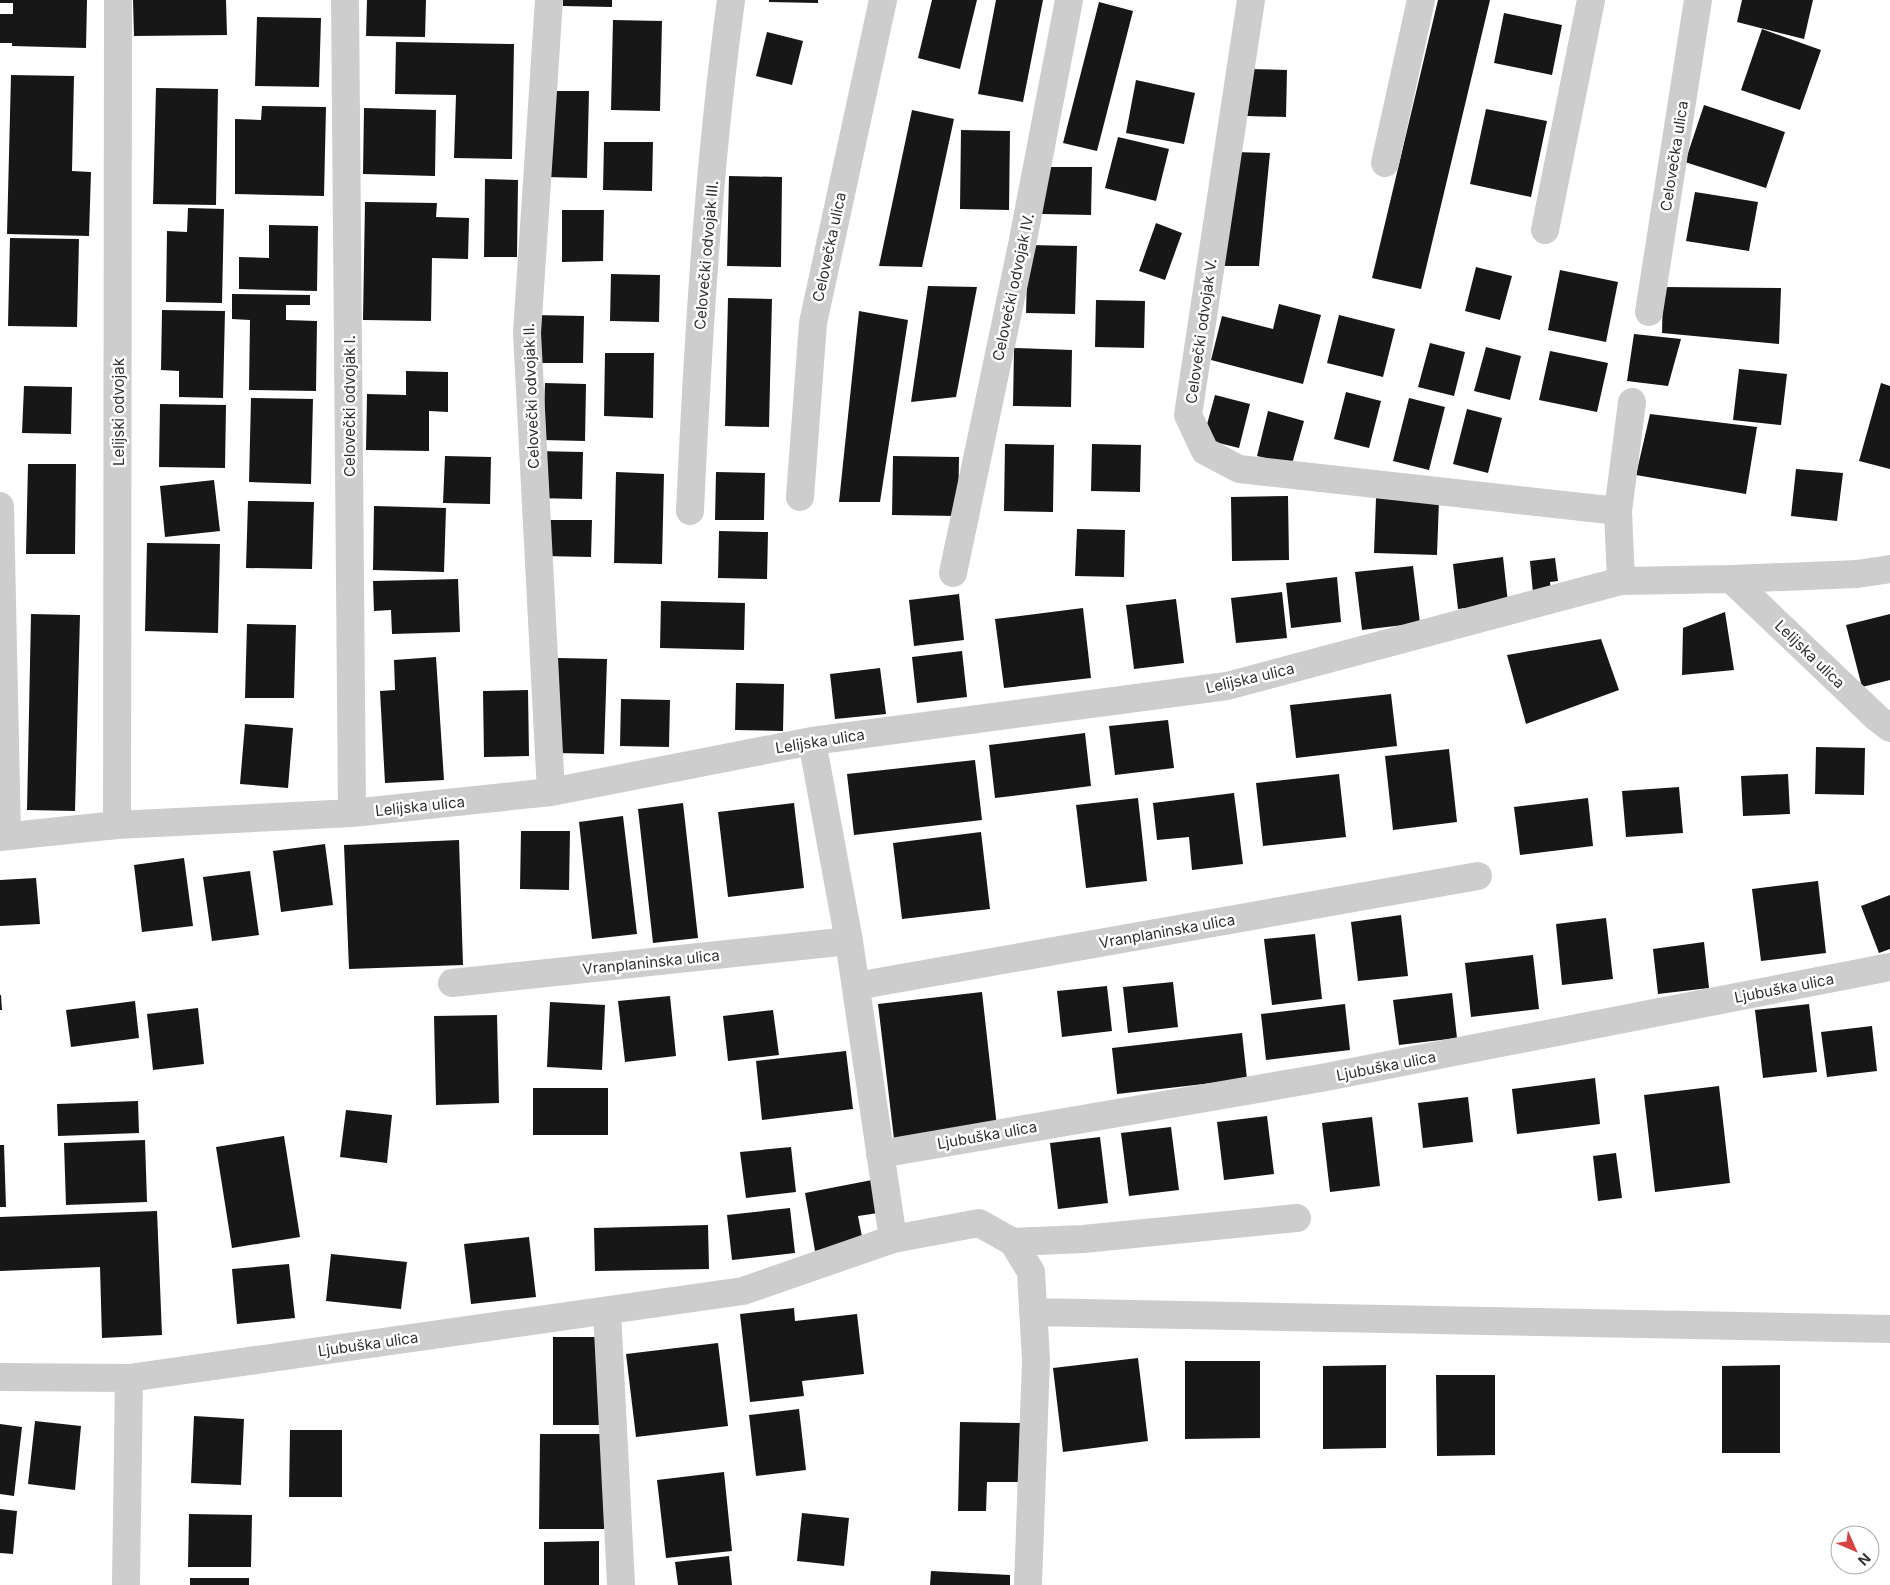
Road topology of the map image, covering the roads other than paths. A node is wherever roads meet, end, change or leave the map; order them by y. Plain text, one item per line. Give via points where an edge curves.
1 (118, 0) edge
2 (345, 0) edge
3 (549, 0) edge
4 (730, 0) edge
5 (883, 0) edge
6 (1069, 0) edge
7 (1251, 0) edge
8 (1421, 0) edge
9 (1591, 0) edge
10 (1698, 0) edge
11 (1385, 163) dead end
12 (1545, 230) dead end
13 (1649, 312) dead end
14 (1632, 402) dead end
15 (800, 497) dead end
16 (0, 506) edge
17 (690, 511) dead end
18 (1618, 511) junction
19 (1890, 570) edge
20 (952, 573) dead end
21 (1732, 579) junction
22 (1621, 581) junction
23 (1890, 728) edge
24 (812, 741) junction
25 (551, 792) junction
26 (352, 813) junction
27 (117, 825) junction
28 (4, 837) edge
29 (1478, 876) dead end
30 (849, 941) junction
31 (1890, 967) edge
32 (452, 983) dead end
33 (856, 986) junction
34 (880, 1154) junction
35 (1297, 1218) dead end
36 (892, 1239) junction
37 (1014, 1242) junction
38 (607, 1311) junction
39 (1033, 1312) junction
40 (1890, 1329) edge
41 (0, 1377) edge
42 (129, 1378) junction
43 (126, 1585) edge
44 (621, 1585) edge
45 (1028, 1585) edge

1 - 27 street, Lelijski odvojak
2 - 26 street, Celovečki odvojak I.
3 - 25 street, Celovečki odvojak II. via 527,333
4 - 17 street, Celovečki odvojak III. via 720,80 699,334
5 - 15 street, Celovečka ulica via 813,323
6 - 20 street, Celovečki odvojak IV. via 1024,235
7 - 18 street, Celovečki odvojak V. via 1188,415 1205,451 1240,469
8 - 11 street
9 - 12 street
10 - 13 street, Celovečka ulica
14 - 18 street
16 - 28 street, Lelijska ulica
18 - 22 street
19 - 21 street, Lelijska ulica
21 - 22 street, Lelijska ulica
21 - 23 street, Lelijska ulica
22 - 24 street, Lelijska ulica via 1227,686
24 - 25 street, Lelijska ulica
24 - 30 street
25 - 26 street, Lelijska ulica
26 - 27 street, Lelijska ulica
27 - 28 street, Lelijska ulica
29 - 33 street, Vranplaninska ulica
30 - 32 street, Vranplaninska ulica
30 - 33 street
31 - 34 street, Ljubuška ulica via 1321,1078
33 - 34 street
34 - 36 street
35 - 37 street
36 - 37 street, Ljubuška ulica via 979,1224
36 - 38 street, Ljubuška ulica via 744,1291
37 - 39 street via 1031,1272
38 - 42 street, Ljubuška ulica
38 - 44 street
39 - 40 street
39 - 45 street via 1036,1360
41 - 42 street, Ljubuška ulica
42 - 43 street

